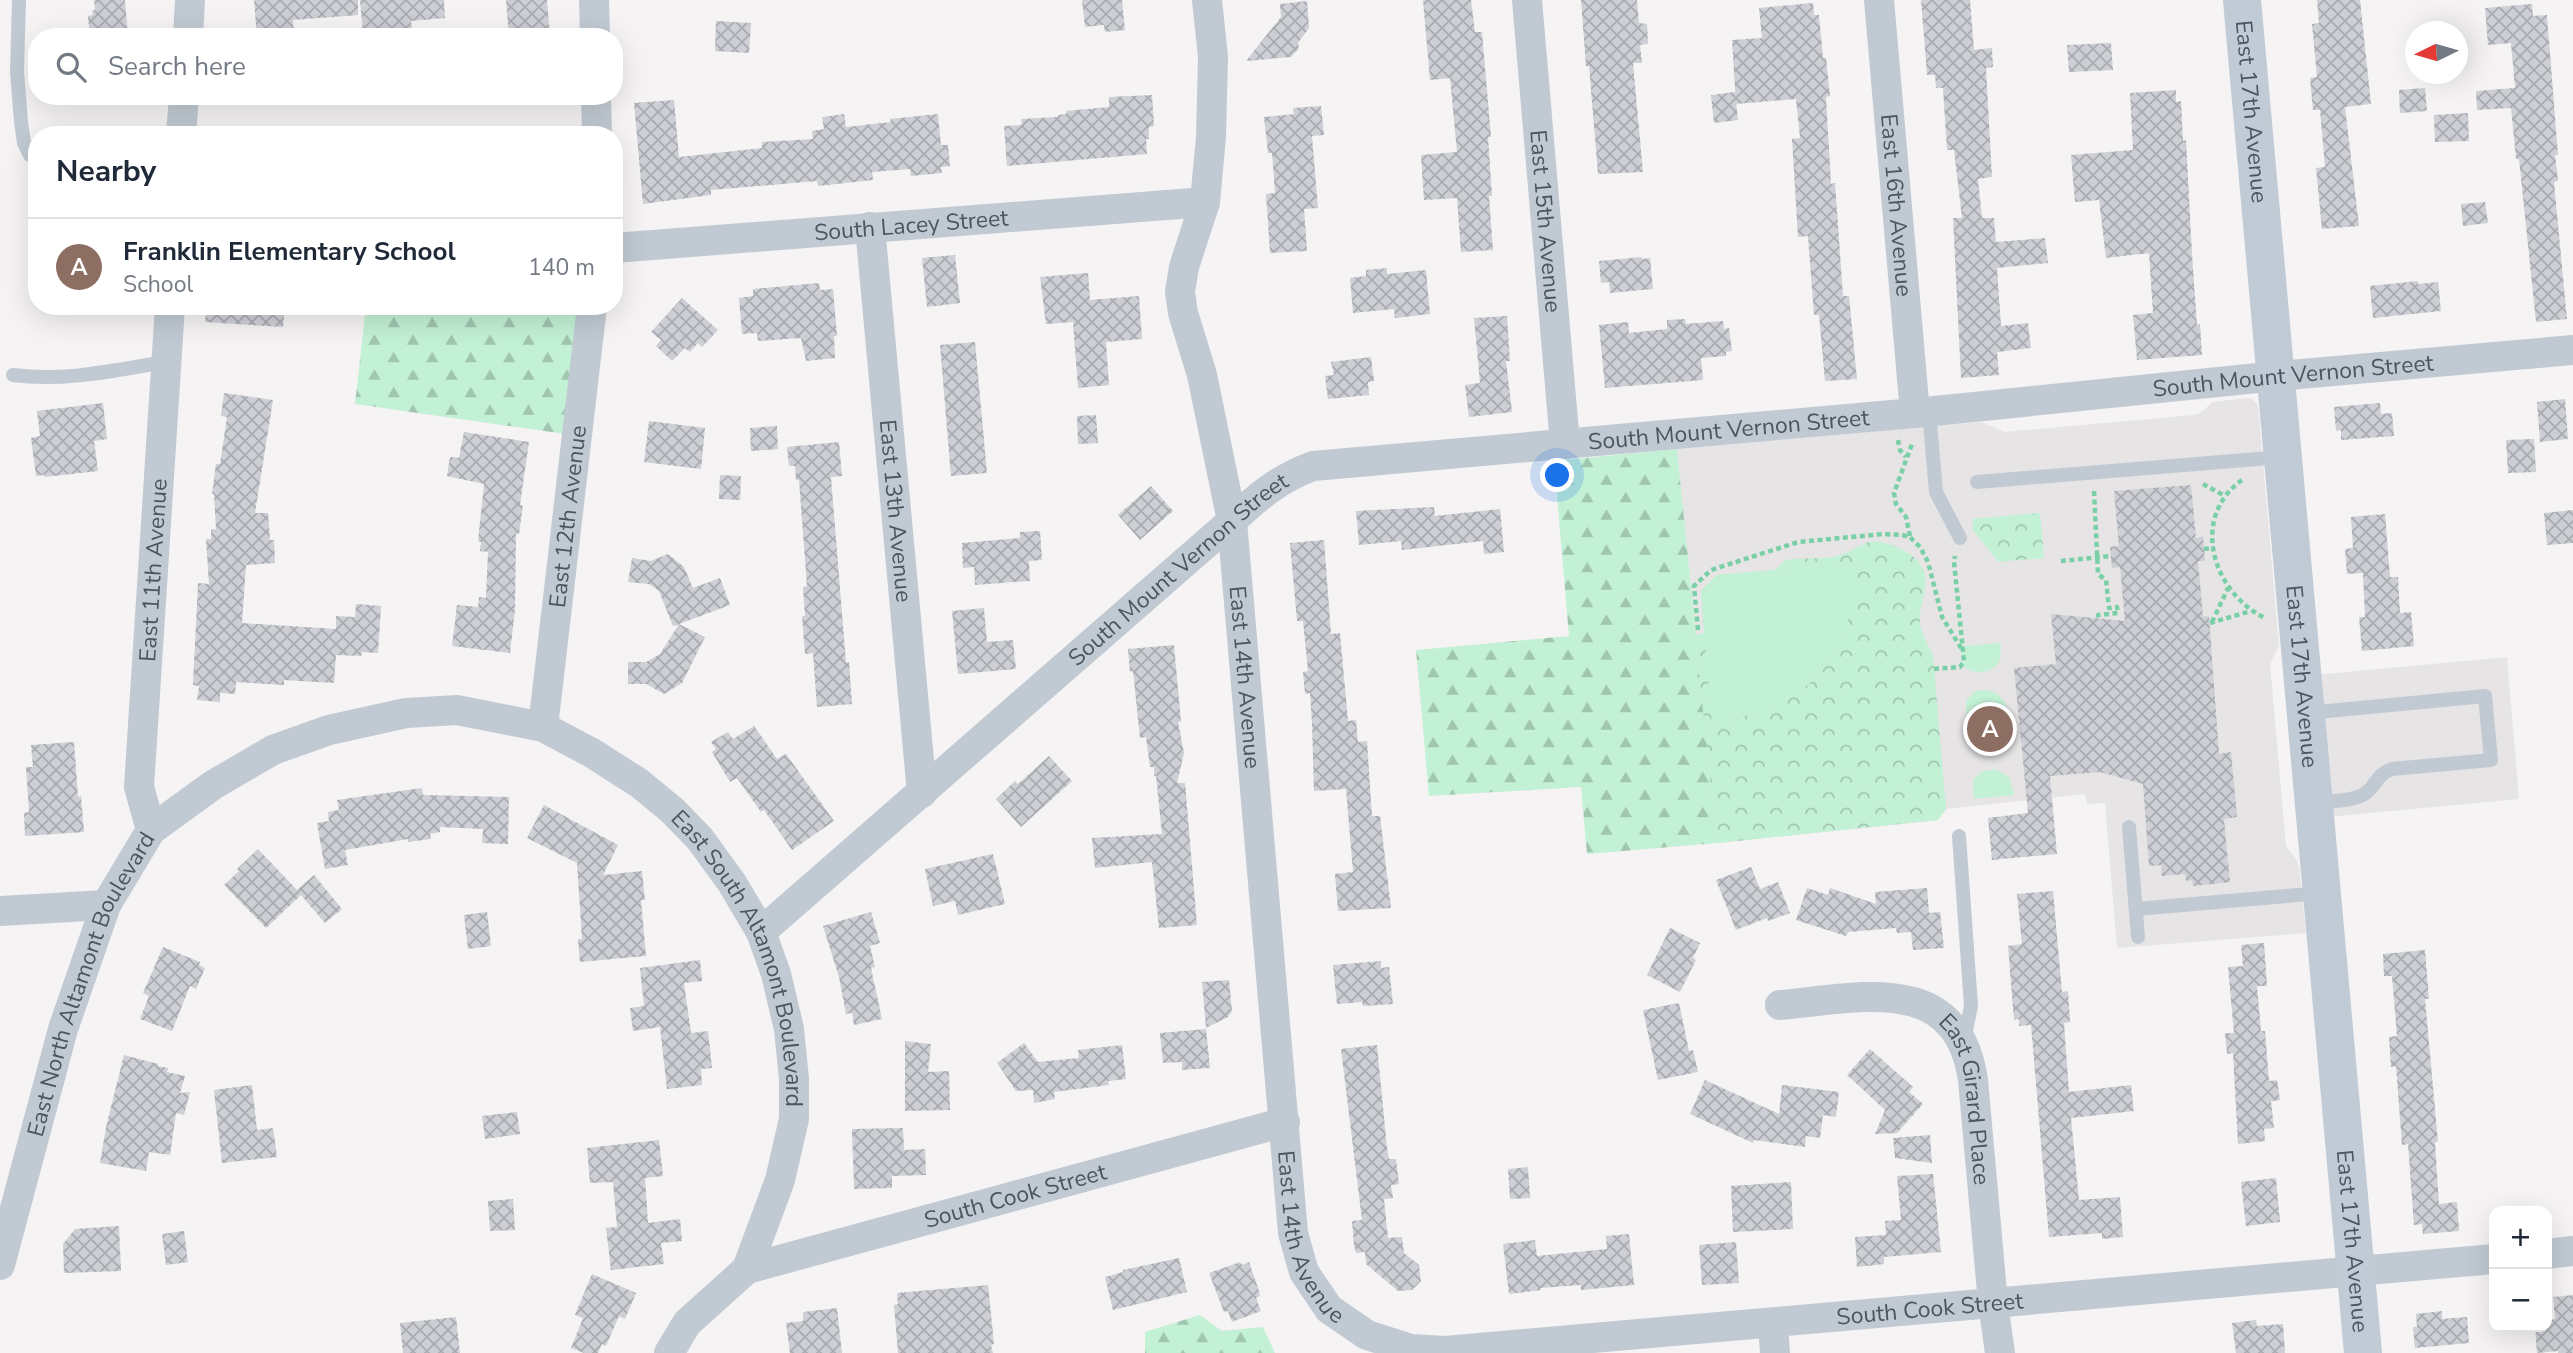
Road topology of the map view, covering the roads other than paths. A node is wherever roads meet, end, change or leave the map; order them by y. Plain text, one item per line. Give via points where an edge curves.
1 (19, 0) edge
2 (190, 0) edge
3 (594, 0) edge
4 (1207, 0) edge
5 (1527, 0) edge
6 (1879, 0) edge
7 (2242, 0) edge
8 (188, 28) edge
9 (594, 28) edge
10 (183, 105) edge
11 (596, 105) edge
12 (182, 126) edge
13 (597, 126) edge
14 (28, 151) edge
15 (1205, 202) junction
16 (870, 228) junction
17 (623, 247) edge
18 (169, 315) edge
19 (591, 315) edge
20 (2573, 350) edge
21 (166, 362) junction
22 (13, 375) dead end
23 (2277, 376) junction
24 (1914, 424) junction
25 (1565, 444) junction
26 (2284, 457) junction
27 (1976, 482) dead end
28 (1232, 521) junction
29 (1960, 538) road end
30 (2306, 713) junction
31 (542, 727) junction
32 (922, 793) junction
33 (2314, 802) junction
34 (2129, 827) dead end
35 (151, 830) junction
36 (1959, 836) dead end
37 (2322, 893) junction
38 (106, 905) junction
39 (2136, 909) junction
40 (0, 911) edge
41 (761, 932) junction
42 (2138, 937) dead end
43 (1780, 1005) dead end
44 (1963, 1042) junction
45 (1284, 1122) junction
46 (2573, 1251) edge
47 (2552, 1253) edge
48 (2489, 1259) edge
49 (0, 1265) edge
50 (747, 1269) junction
51 (2355, 1272) junction
52 (1993, 1303) junction
53 (1773, 1324) junction
54 (1367, 1335) joint
55 (669, 1353) edge
56 (1775, 1353) edge
57 (2000, 1353) edge
58 (2363, 1353) edge

1 - 14 lane via 17,72
2 - 8 street
3 - 9 street
4 - 15 street, East 14th Avenue via 1213,57
5 - 25 street, East 15th Avenue
6 - 24 street, East 16th Avenue
7 - 23 street, East 17th Avenue
10 - 12 street
11 - 13 street
15 - 16 street, South Lacey Street
15 - 28 street, East 14th Avenue via 1180,292
16 - 17 street, South Lacey Street
16 - 32 street, East 13th Avenue
18 - 21 street, East 11th Avenue
19 - 31 street, East 12th Avenue
20 - 23 street, South Mount Vernon Street
21 - 22 lane via 74,377
21 - 35 street, East 11th Avenue via 139,787
23 - 24 street, South Mount Vernon Street
23 - 26 street, East 17th Avenue
24 - 25 street, South Mount Vernon Street
24 - 29 lane via 1936,492
25 - 28 street, South Mount Vernon Street via 1313,466 1273,485
26 - 27 lane
26 - 30 street, East 17th Avenue
28 - 32 street, South Mount Vernon Street
28 - 45 street, East 14th Avenue
30 - 33 street, East 17th Avenue
30 - 33 lane via 2485,696 2490,747 2491,760 2392,769 2381,773 2366,793
31 - 35 street, East North Altamont Boulevard via 457,710 405,713 329,730 273,750 213,785
31 - 41 street, East South Altamont Boulevard via 639,783 673,811 708,850
32 - 41 street, South Mount Vernon Street
33 - 37 street, East 17th Avenue
34 - 39 lane
35 - 38 street, East North Altamont Boulevard
36 - 44 lane via 1971,1006
37 - 39 lane
37 - 51 street, East 17th Avenue
38 - 40 street
38 - 49 street, East North Altamont Boulevard via 63,1029
39 - 42 lane
41 - 50 street, East South Altamont Boulevard via 789,1029 794,1119 780,1180
43 - 44 street, East Girard Place via 1882,996 1911,1000 1934,1011
44 - 52 street, East Girard Place via 1973,1080
45 - 50 street, South Cook Street
45 - 54 street, East 14th Avenue via 1293,1233 1304,1272 1329,1309
46 - 47 street
48 - 51 street, South Cook Street
50 - 55 street, East South Altamont Boulevard via 687,1323
51 - 52 street, South Cook Street
51 - 58 street, East 17th Avenue
52 - 53 street, South Cook Street
52 - 57 street, East Girard Place
53 - 54 street, South Cook Street via 1445,1351 1411,1349
53 - 56 street

